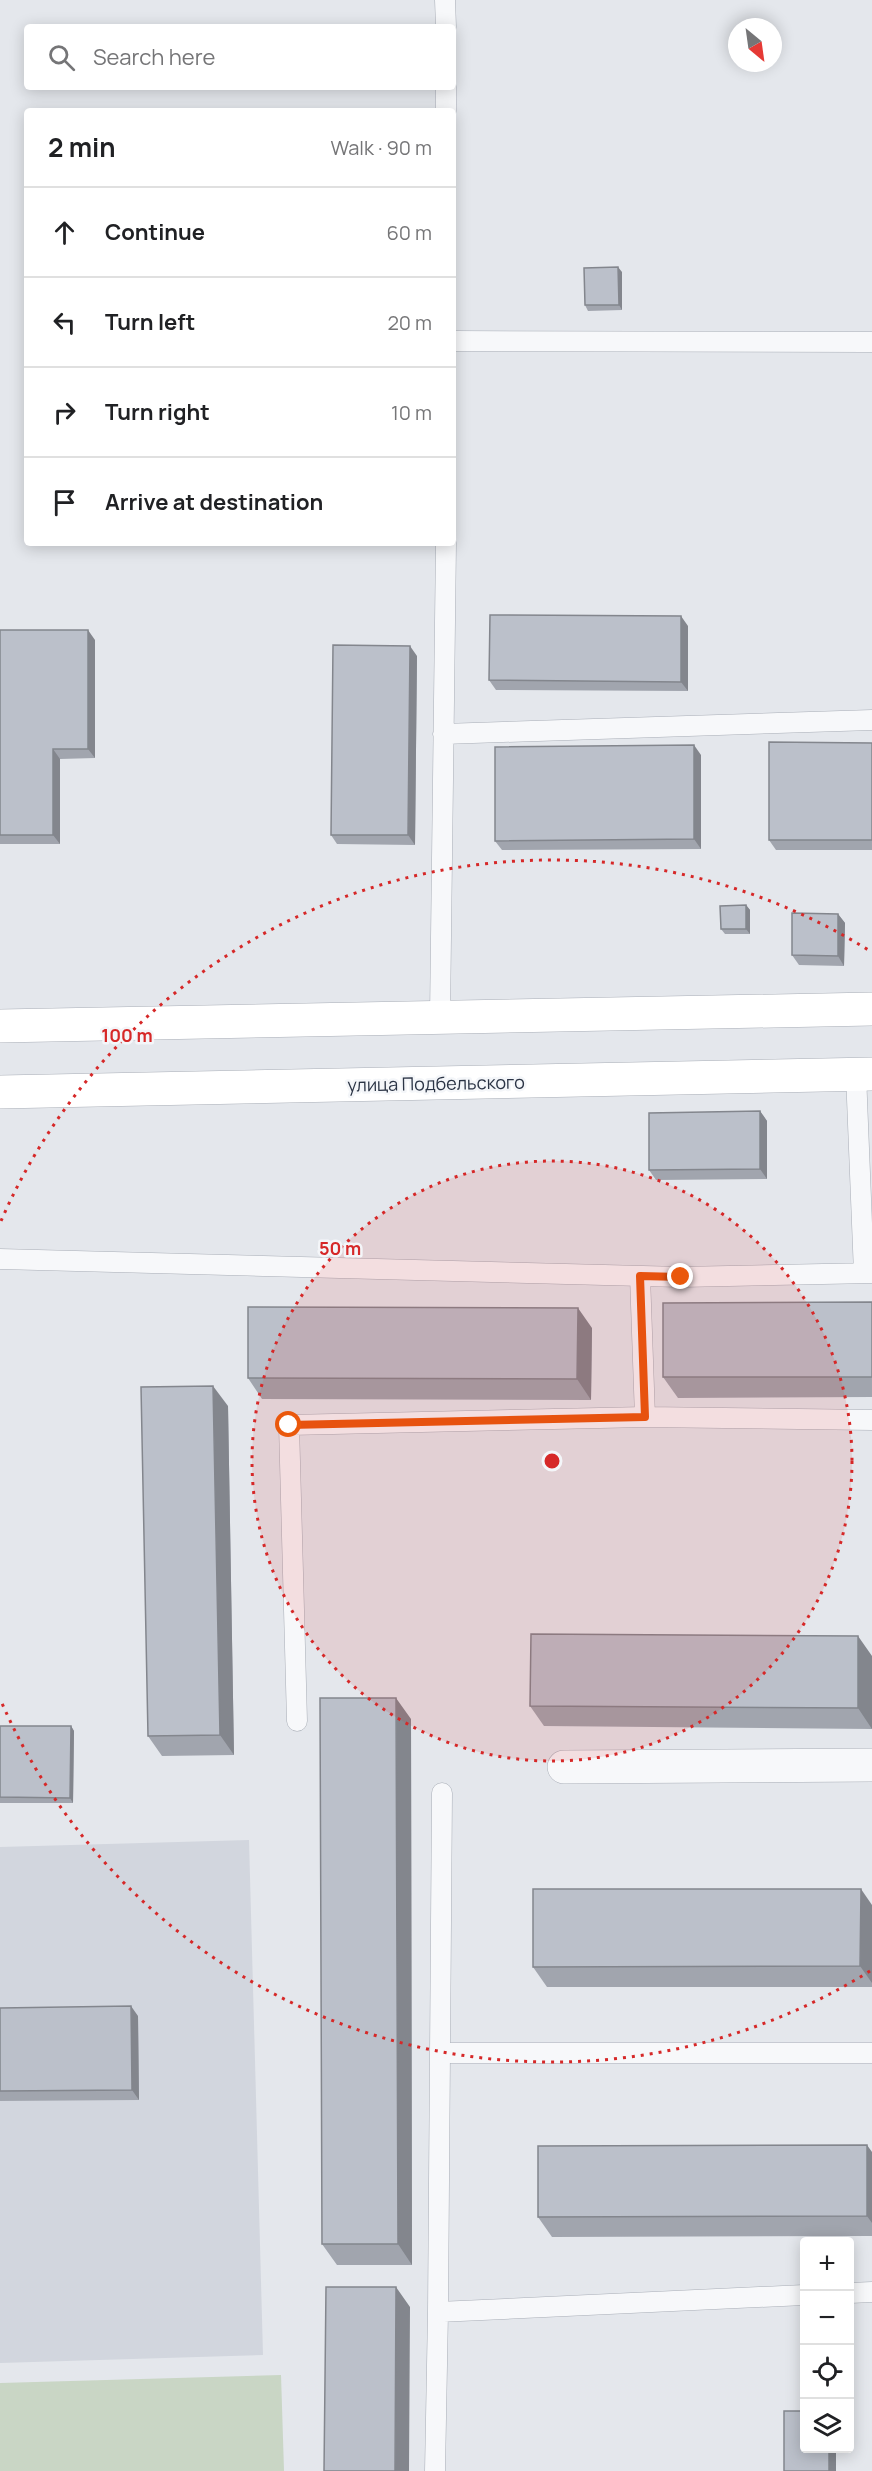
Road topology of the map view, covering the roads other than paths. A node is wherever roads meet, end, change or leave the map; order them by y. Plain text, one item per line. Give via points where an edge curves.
1 (445, 0) edge
2 (446, 24) edge
3 (446, 90) edge
4 (446, 108) edge
5 (456, 341) edge
6 (872, 342) edge
7 (446, 546) edge
8 (872, 720) edge
9 (443, 734) junction
10 (872, 1009) edge
11 (440, 1016) junction
12 (0, 1026) edge
13 (864, 1074) edge
14 (0, 1092) edge
15 (0, 1260) edge
16 (868, 1273) edge
17 (640, 1276) junction
18 (645, 1417) junction
19 (872, 1420) edge
20 (297, 1721) dead end
21 (872, 1765) edge
22 (564, 1767) dead end
23 (442, 1793) dead end
24 (440, 2053) junction
25 (872, 2053) edge
26 (872, 2292) edge
27 (854, 2293) edge
28 (800, 2295) edge
29 (438, 2312) junction
30 (435, 2471) edge

1 - 2 lane
3 - 4 lane
5 - 6 lane
7 - 9 lane
8 - 9 lane
9 - 11 lane
10 - 11 main road
11 - 12 main road
13 - 14 main road, улица Подбельского
13 - 16 lane
15 - 17 lane
16 - 17 lane
17 - 18 lane
18 - 19 lane
18 - 20 lane via 289,1425
21 - 22 street
23 - 24 lane
24 - 25 lane
24 - 29 lane
26 - 27 lane
28 - 29 lane
29 - 30 lane

